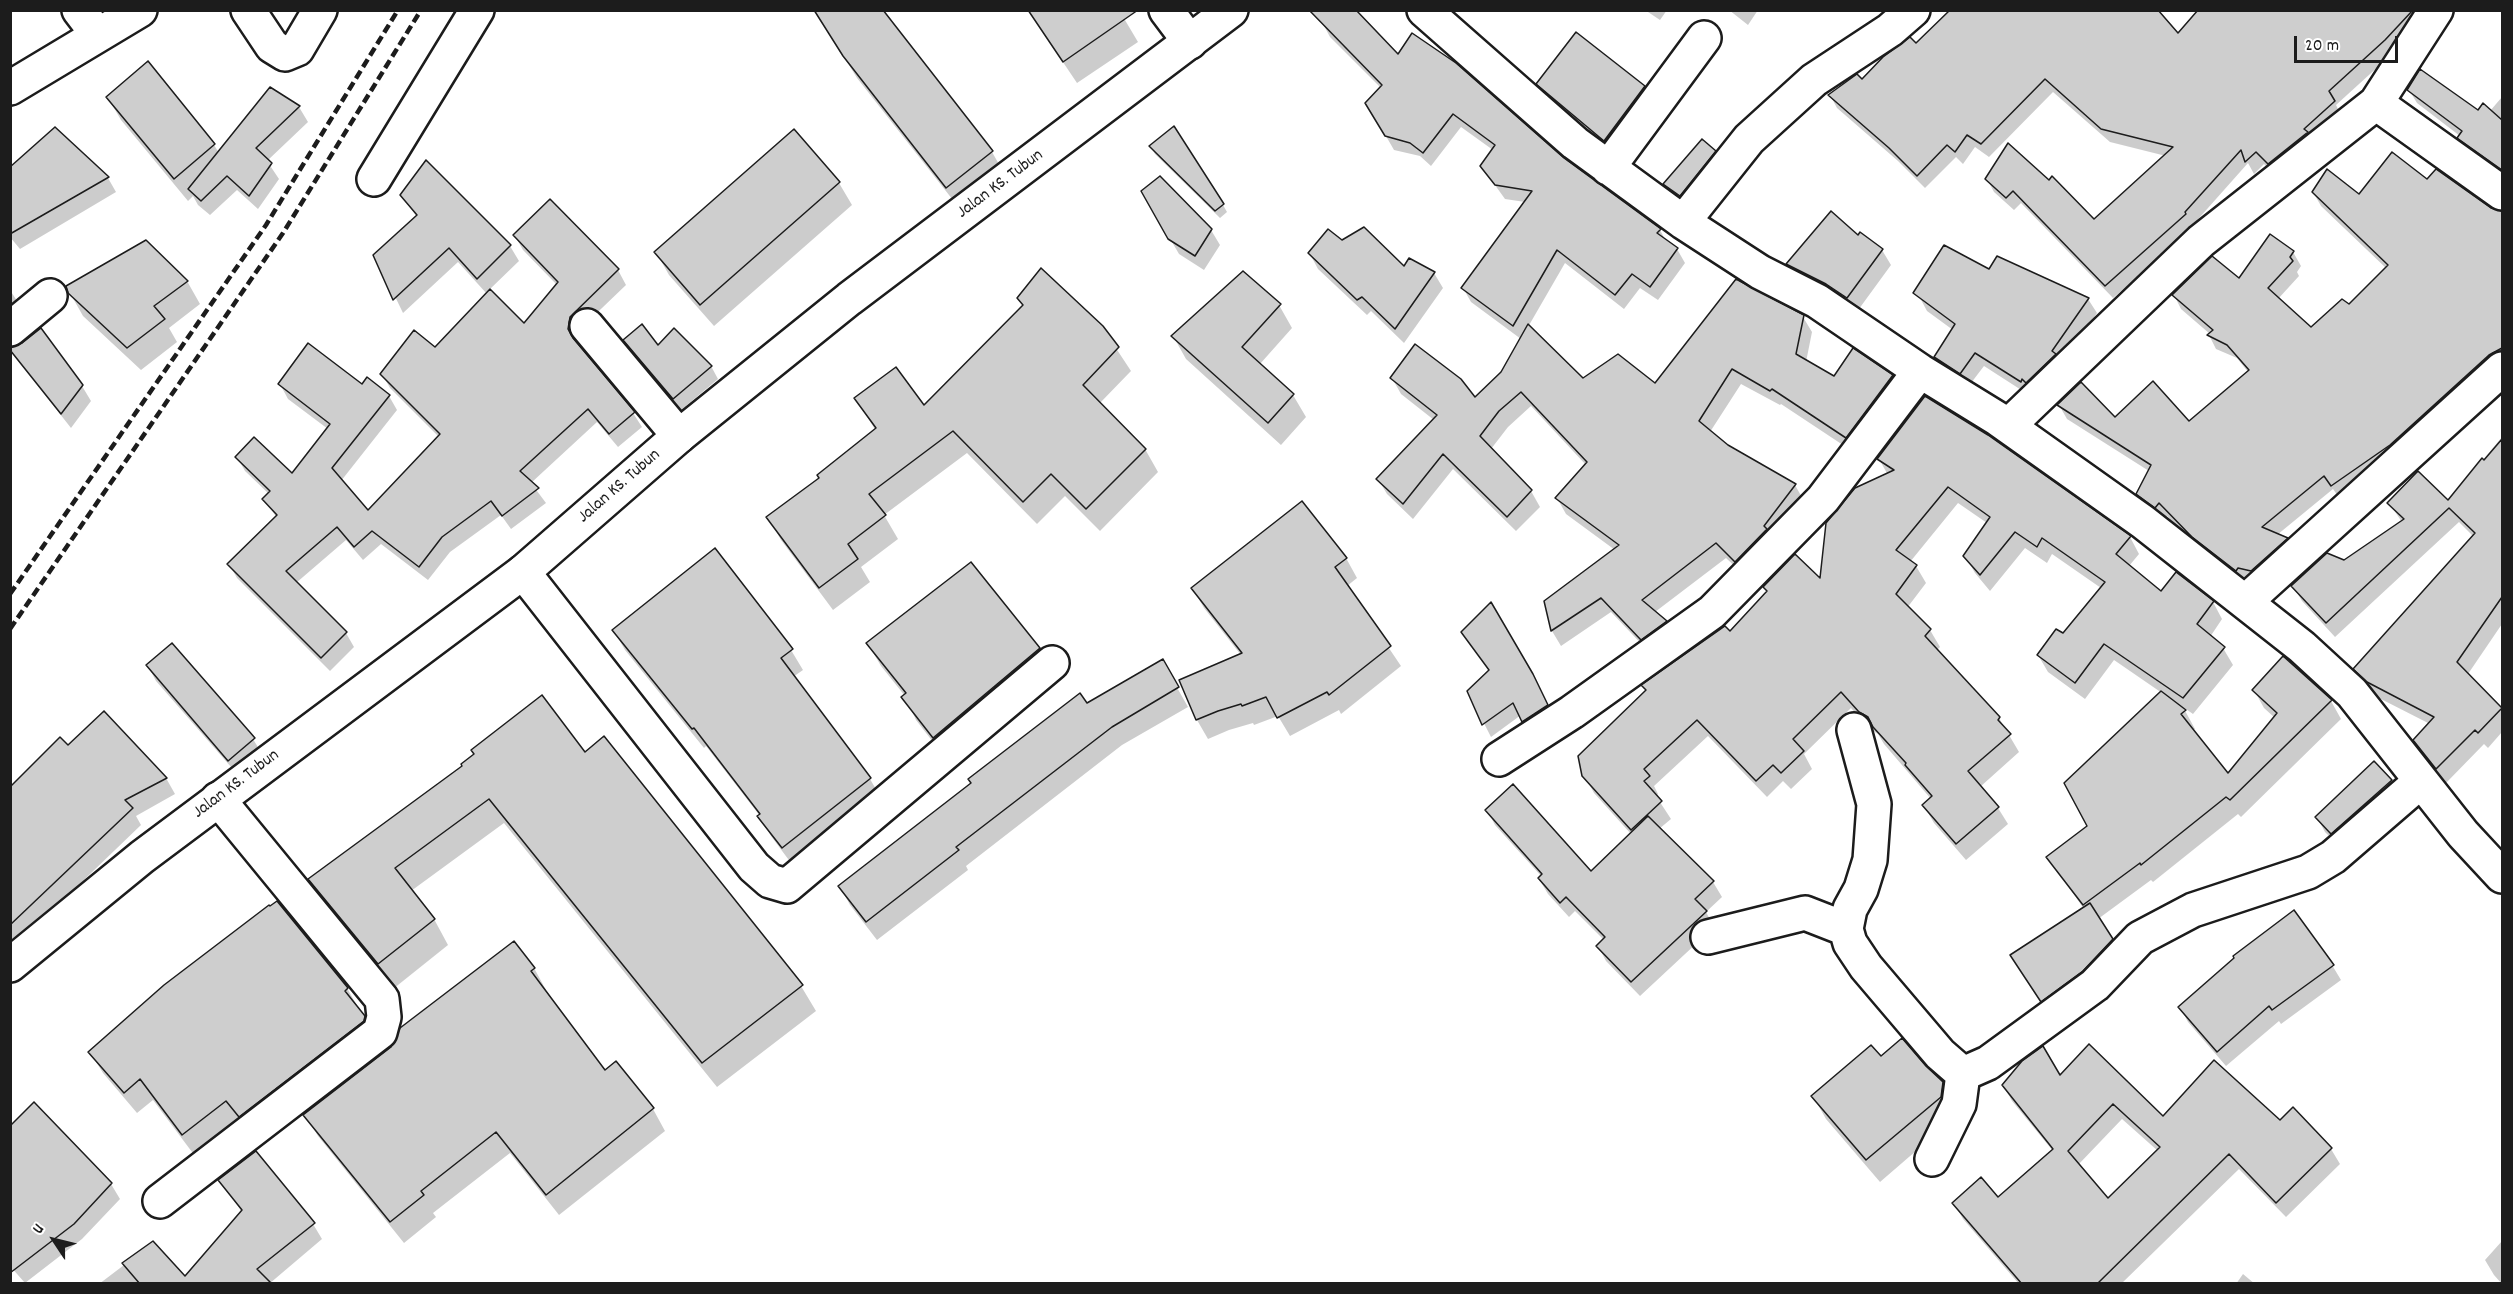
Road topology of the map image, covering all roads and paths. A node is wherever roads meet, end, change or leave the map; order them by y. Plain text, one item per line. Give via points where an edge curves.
1 (140, 10) edge
2 (248, 10) edge
3 (320, 10) edge
4 (477, 10) edge
5 (1166, 10) edge
6 (1231, 10) edge
7 (1424, 10) edge
8 (1913, 10) edge
9 (2436, 10) edge
10 (89, 23) edge
11 (1704, 38) dead end
12 (1190, 42) junction
13 (10, 88) edge
14 (2376, 103) junction
15 (1608, 168) junction
16 (374, 179) dead end
17 (2502, 193) edge
18 (1683, 222) junction
19 (50, 296) dead end
20 (587, 326) dead end
21 (10, 329) edge
22 (2502, 369) edge
23 (1920, 371) junction
24 (2008, 426) junction
25 (679, 436) junction
26 (523, 572) junction
27 (2245, 602) junction
28 (1052, 663) dead end
29 (1854, 730) dead end
30 (1499, 759) dead end
31 (2421, 781) junction
32 (218, 799) junction
33 (2502, 876) edge
34 (1846, 929) junction
35 (1708, 937) dead end
36 (10, 965) edge
37 (1963, 1074) junction
38 (1932, 1159) dead end
39 (160, 1202) dead end

1 - 10 street
2 - 3 street via 272,46 285,54 297,49
4 - 16 street
5 - 12 street
6 - 12 street, Jalan KS. Tubun
7 - 15 street
8 - 18 street via 1890,30 1814,80 1749,139
9 - 14 street
10 - 13 street
11 - 15 street
12 - 25 street, Jalan KS. Tubun via 849,300
14 - 17 street
14 - 24 street via 2201,241
15 - 18 street
18 - 23 street via 1760,272 1817,301
19 - 21 street
20 - 25 street
22 - 27 street
23 - 24 street
23 - 30 street via 1823,499 1712,612
24 - 27 street via 2143,522
25 - 26 street, Jalan KS. Tubun
26 - 28 street via 754,867 770,881 787,885
26 - 32 street, Jalan KS. Tubun
27 - 31 street via 2302,646 2352,693
29 - 34 street via 1874,804 1870,860
31 - 33 street
31 - 37 street via 2333,857 2308,872 2193,910 2140,938 2095,986 1988,1063
32 - 36 street, Jalan KS. Tubun
32 - 39 street via 382,999 384,1017 380,1032
34 - 35 street via 1805,913
34 - 37 street via 1866,967 1940,1054
37 - 38 street via 1959,1104

